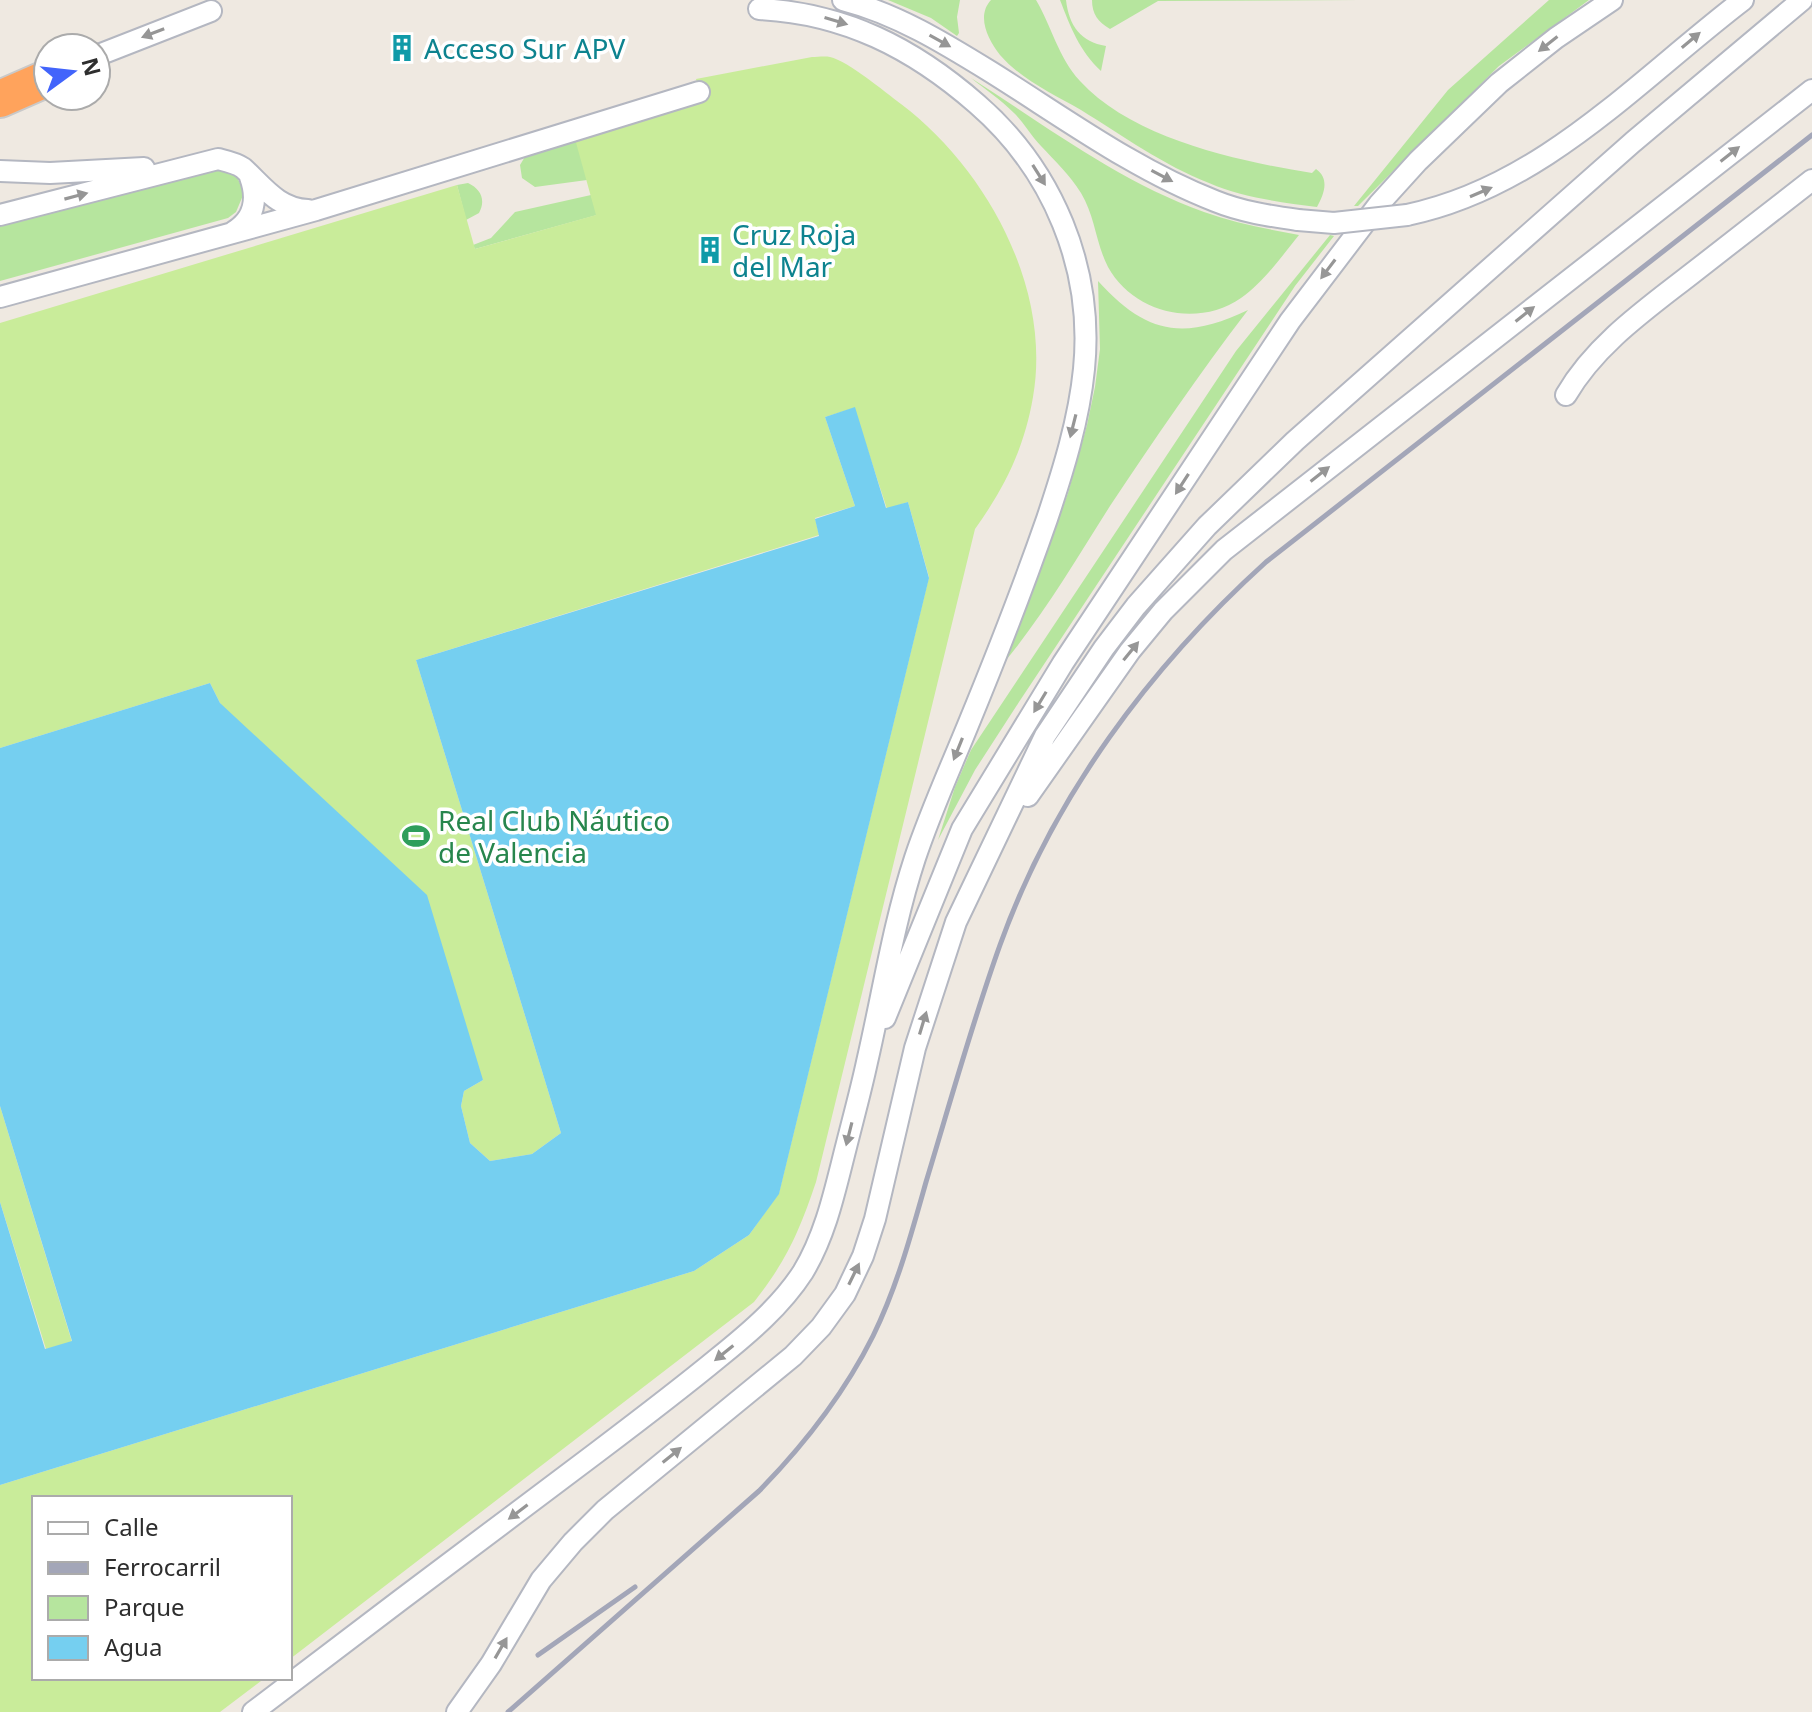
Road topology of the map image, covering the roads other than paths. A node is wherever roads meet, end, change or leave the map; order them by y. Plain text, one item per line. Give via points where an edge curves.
1 (843, 0) edge
2 (1612, 0) edge
3 (1743, 0) edge
4 (1802, 0) edge
5 (759, 9) dead end
6 (211, 11) dead end
7 (112, 50) edge
8 (32, 79) edge
9 (0, 84) edge
10 (32, 84) edge
11 (1812, 90) edge
12 (699, 92) dead end
13 (0, 99) edge
14 (191, 164) junction
15 (0, 171) edge
16 (250, 177) junction
17 (1812, 180) edge
18 (316, 210) junction
19 (0, 215) edge
20 (230, 234) junction
21 (0, 297) edge
22 (1566, 395) dead end
23 (990, 852) junction
24 (868, 1058) junction
25 (253, 1712) edge
26 (457, 1712) edge

1 -> 3 street, bridge via 944,43 1185,188 1243,210 1334,223 1433,210 1492,188 1587,127
2 -> 24 street via 1499,83 1418,161 1290,321 1063,663 962,829
4 - 23 street via 1424,325 1207,526 1136,606 1053,724
5 -> 24 street via 824,17 854,27 912,57 989,114 1024,152 1053,201 1071,246 1085,312 1079,404 1054,497 916,854 886,961
6 -> 7 street
8 - 9 street
10 - 13 highway
23 -> 11 street via 1130,651 1224,550
12 - 18 street
14 - 15 street
14 - 16 street via 218,159 234,163
19 -> 14 street
16 - 18 street via 288,206
16 - 20 street via 255,190 252,211
17 - 22 street via 1599,351
18 - 20 street
20 - 21 street
26 -> 23 street via 541,1580 573,1542 793,1356 845,1294 875,1219 933,990 956,922
24 -> 25 street via 826,1222 784,1298 682,1387

